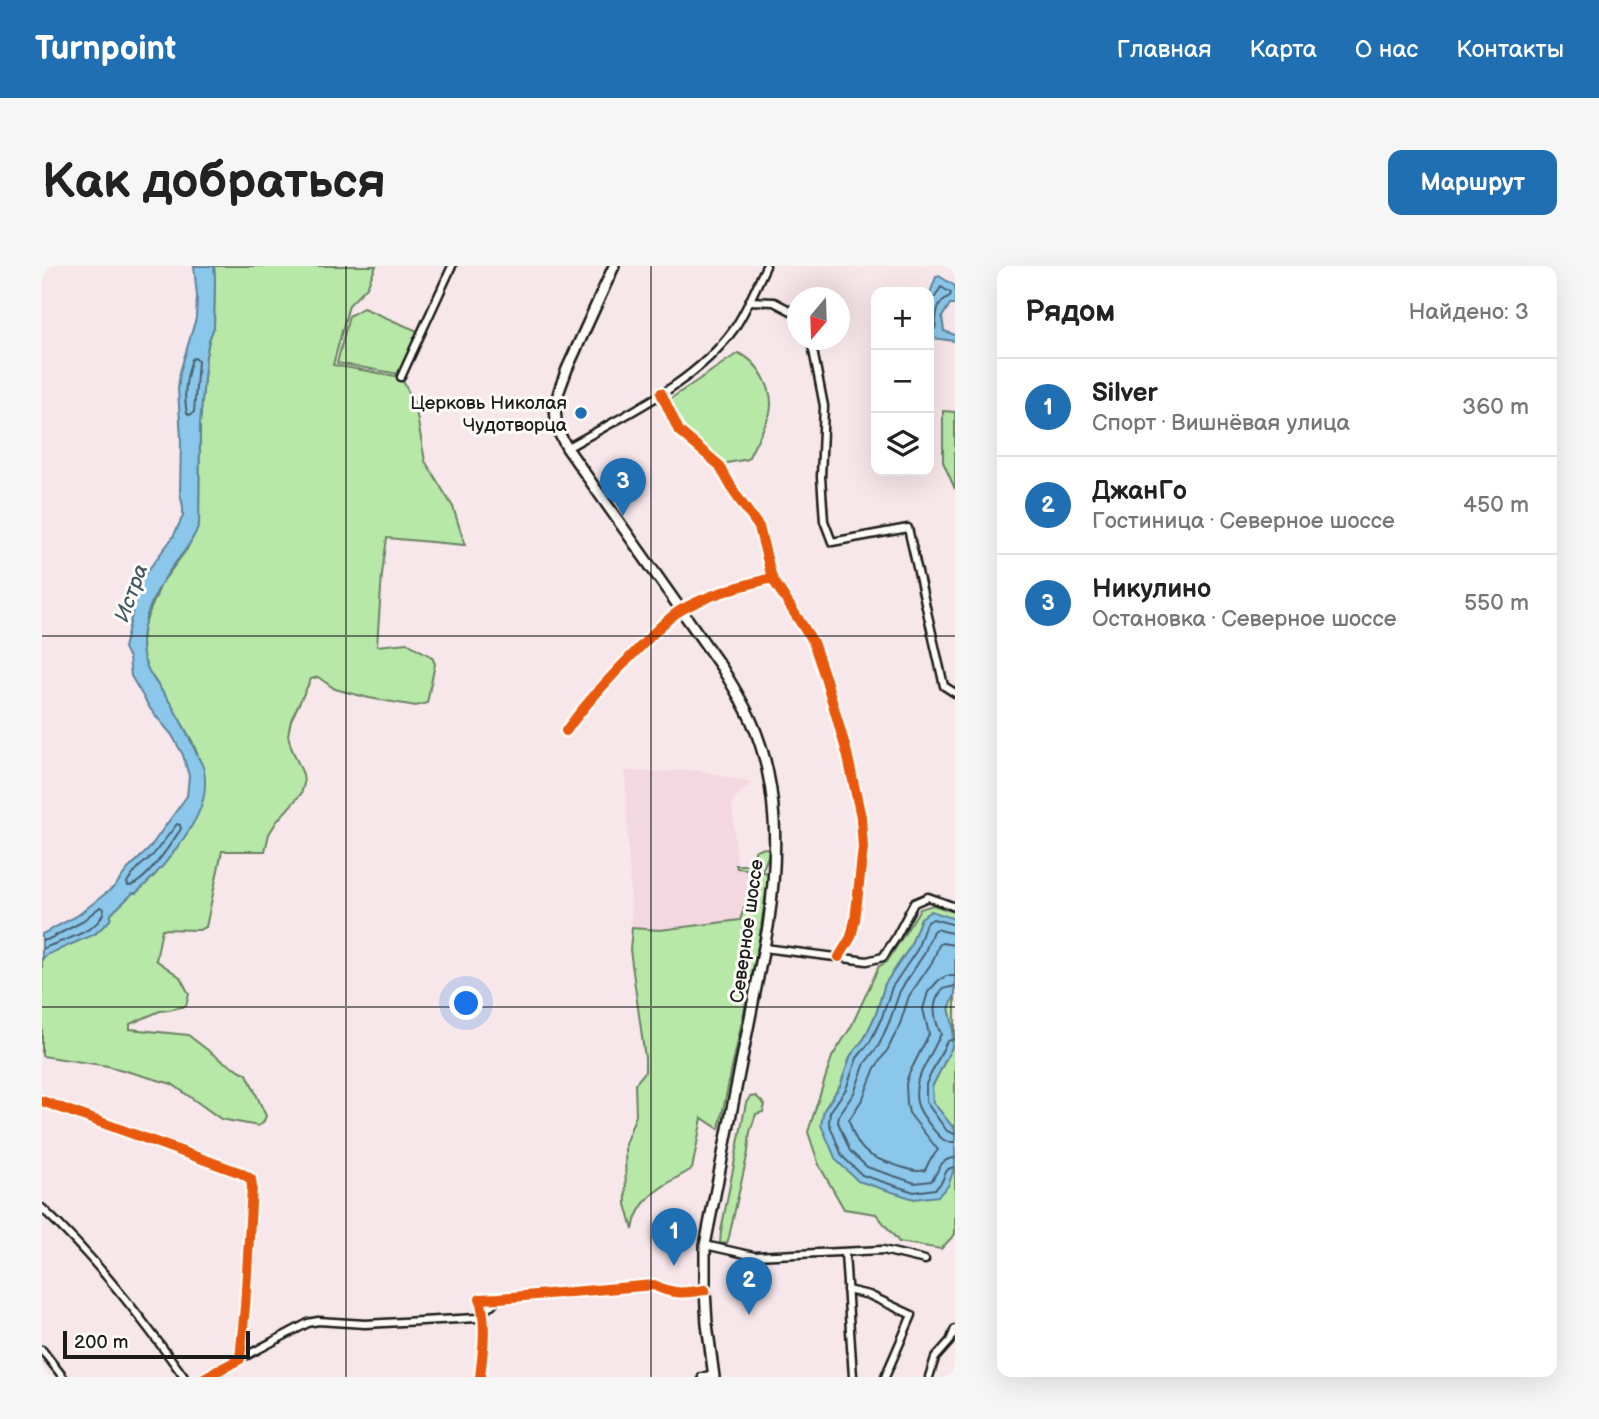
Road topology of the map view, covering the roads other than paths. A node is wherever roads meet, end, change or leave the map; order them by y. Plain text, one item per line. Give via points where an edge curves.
1 (452, 266) edge
2 (614, 266) edge
3 (766, 266) edge
4 (749, 301) junction
5 (787, 309) edge
6 (813, 350) edge
7 (401, 377) dead end
8 (661, 393) junction
9 (567, 448) junction
10 (772, 578) junction
11 (681, 610) junction
12 (955, 693) edge
13 (566, 731) dead end
14 (955, 907) edge
15 (764, 948) junction
16 (839, 957) junction
17 (42, 1101) edge
18 (42, 1208) edge
19 (705, 1245) junction
20 (845, 1253) junction
21 (925, 1260) dead end
22 (705, 1290) junction
23 (847, 1290) junction
24 (499, 1298) junction
25 (484, 1313) junction
26 (955, 1329) edge
27 (42, 1350) edge
28 (240, 1359) junction
29 (713, 1376) edge
30 (63, 1377) edge
31 (184, 1377) edge
32 (206, 1377) edge
33 (480, 1377) edge
34 (702, 1377) edge
35 (853, 1377) edge
36 (885, 1377) edge
37 (929, 1377) edge

1 - 7 street
2 - 9 main road, Северное шоссе via 559,391 556,420
3 - 4 street
4 - 5 street via 774,302
4 - 8 street via 734,329 699,368
6 - 12 street via 824,406 824,521 832,541 908,528 944,686
8 - 9 street
8 - 10 street via 679,431 719,465 759,527
9 - 11 main road, Северное шоссе
10 - 11 street via 721,592
10 - 16 street via 813,642 848,753 861,817 863,848 855,920
11 - 13 street via 615,673
11 - 15 main road, Северное шоссе via 739,696 763,752 776,842
14 - 16 street via 928,897 914,903 883,957 867,961
15 - 16 street
15 - 19 main road, Северное шоссе
17 - 28 street via 251,1179
18 - 31 street via 149,1327
19 - 20 street via 754,1256
19 - 22 main road, Северное шоссе
20 - 21 street via 883,1250
20 - 23 street
22 - 24 street via 676,1293 654,1285
22 - 29 main road, Северное шоссе
23 - 35 street
23 - 36 street via 912,1315
24 - 25 street
24 - 25 street via 480,1298
25 - 28 street via 477,1318 365,1324 318,1321
25 - 33 street
26 - 37 street via 934,1358
27 - 30 street
28 - 32 street
29 - 34 street

